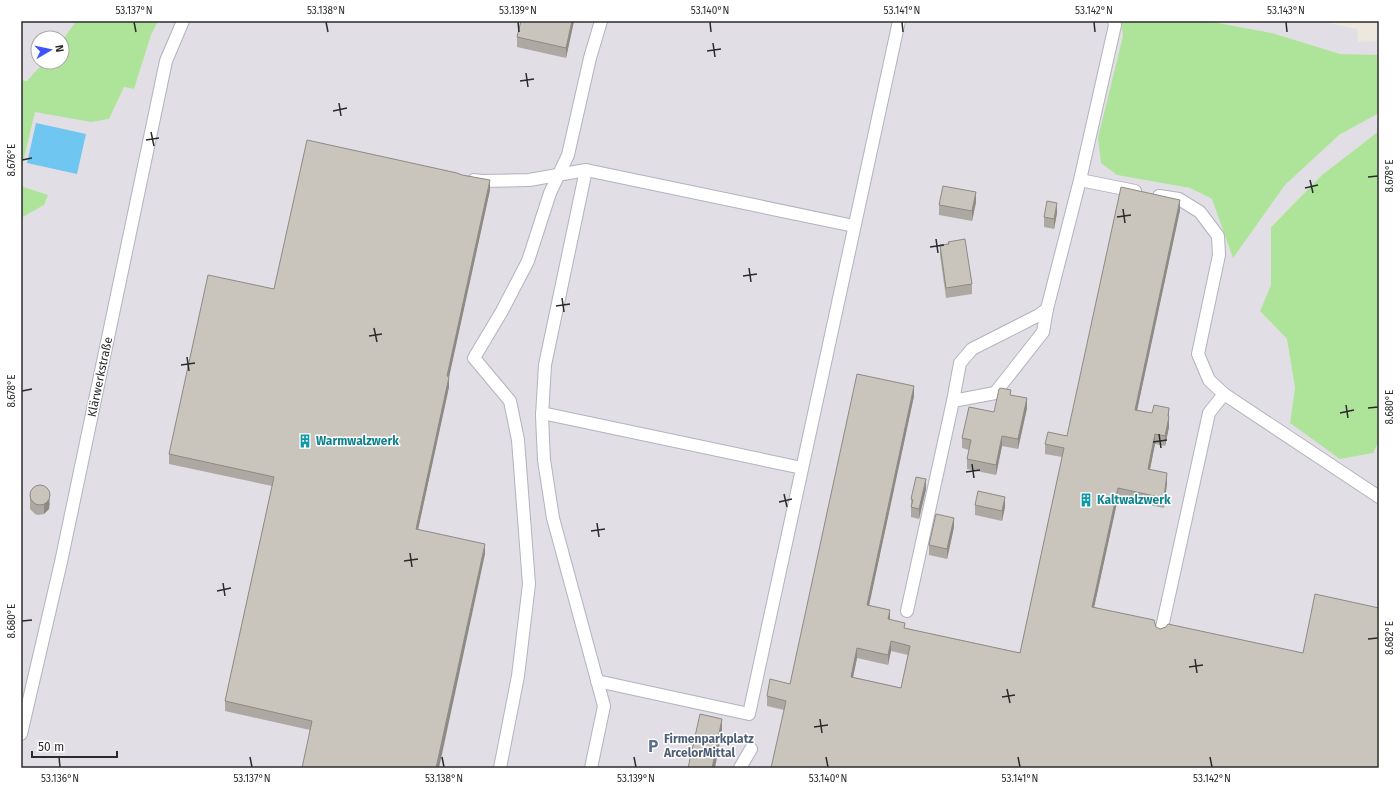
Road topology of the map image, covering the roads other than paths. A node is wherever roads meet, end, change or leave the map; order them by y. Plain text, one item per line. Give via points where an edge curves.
1 (183, 21) edge
2 (601, 21) edge
3 (899, 21) edge
4 (1114, 21) edge
5 (586, 170) junction
6 (559, 175) junction
7 (463, 178) edge
8 (1080, 180) junction
9 (854, 226) junction
10 (1047, 309) junction
11 (1224, 394) junction
12 (953, 401) junction
13 (542, 413) junction
14 (802, 468) junction
15 (1379, 497) edge
16 (907, 611) dead end
17 (1161, 632) edge
18 (597, 681) junction
19 (21, 734) edge
20 (751, 749) dead end
21 (500, 768) edge
22 (591, 768) edge
23 (740, 768) edge

1 - 19 street, Klärwerkstraße via 166,61 61,562
2 - 6 street via 568,155
3 - 9 street
4 - 8 street
5 - 6 street
5 - 9 street
5 - 13 street via 546,365
6 - 7 street via 529,180 482,181
6 - 21 street via 550,192 528,261 474,358 510,401 518,440 529,584 518,676
8 - 10 street
8 - 11 street via 1179,200 1200,212 1218,236 1219,255 1198,354 1210,380
9 - 14 street
10 - 12 street via 972,348 960,364
10 - 12 street via 1043,332 995,393
11 - 15 street
11 - 17 street via 1209,413
12 - 16 street
13 - 14 street
13 - 18 street via 544,460 553,518
14 - 18 street via 749,714
18 - 22 street via 604,706
20 - 23 street

